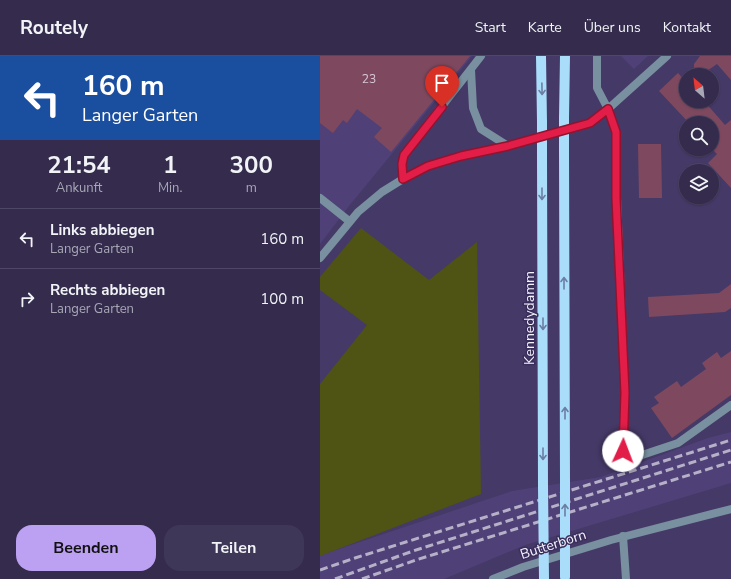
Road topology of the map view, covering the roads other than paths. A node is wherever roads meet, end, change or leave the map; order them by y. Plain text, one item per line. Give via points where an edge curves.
1 (482, 56) edge
2 (541, 56) edge
3 (565, 56) edge
4 (597, 56) edge
5 (667, 56) edge
6 (471, 70) junction
7 (608, 109) junction
8 (508, 146) junction
9 (403, 179) junction
10 (320, 198) edge
11 (349, 221) junction
12 (320, 258) edge
13 (731, 405) edge
14 (731, 509) edge
15 (623, 536) junction
16 (565, 578) edge
17 (493, 579) edge
18 (544, 579) edge
19 (626, 579) edge

1 - 6 street
2 -> 18 main road, Kennedydamm, bridge
16 -> 3 main road, bridge
4 - 7 street via 598,88
5 - 7 street
6 - 8 street via 473,108 481,129
6 - 9 street via 404,155
7 - 8 street via 590,123
7 - 13 street via 616,132 616,198 625,393 623,451 627,460 678,443
8 - 9 street via 428,166
9 - 11 street via 372,200
10 - 11 street
11 - 12 street
14 - 15 street, Butterborn
15 - 17 street, Butterborn via 553,557
15 - 19 street

